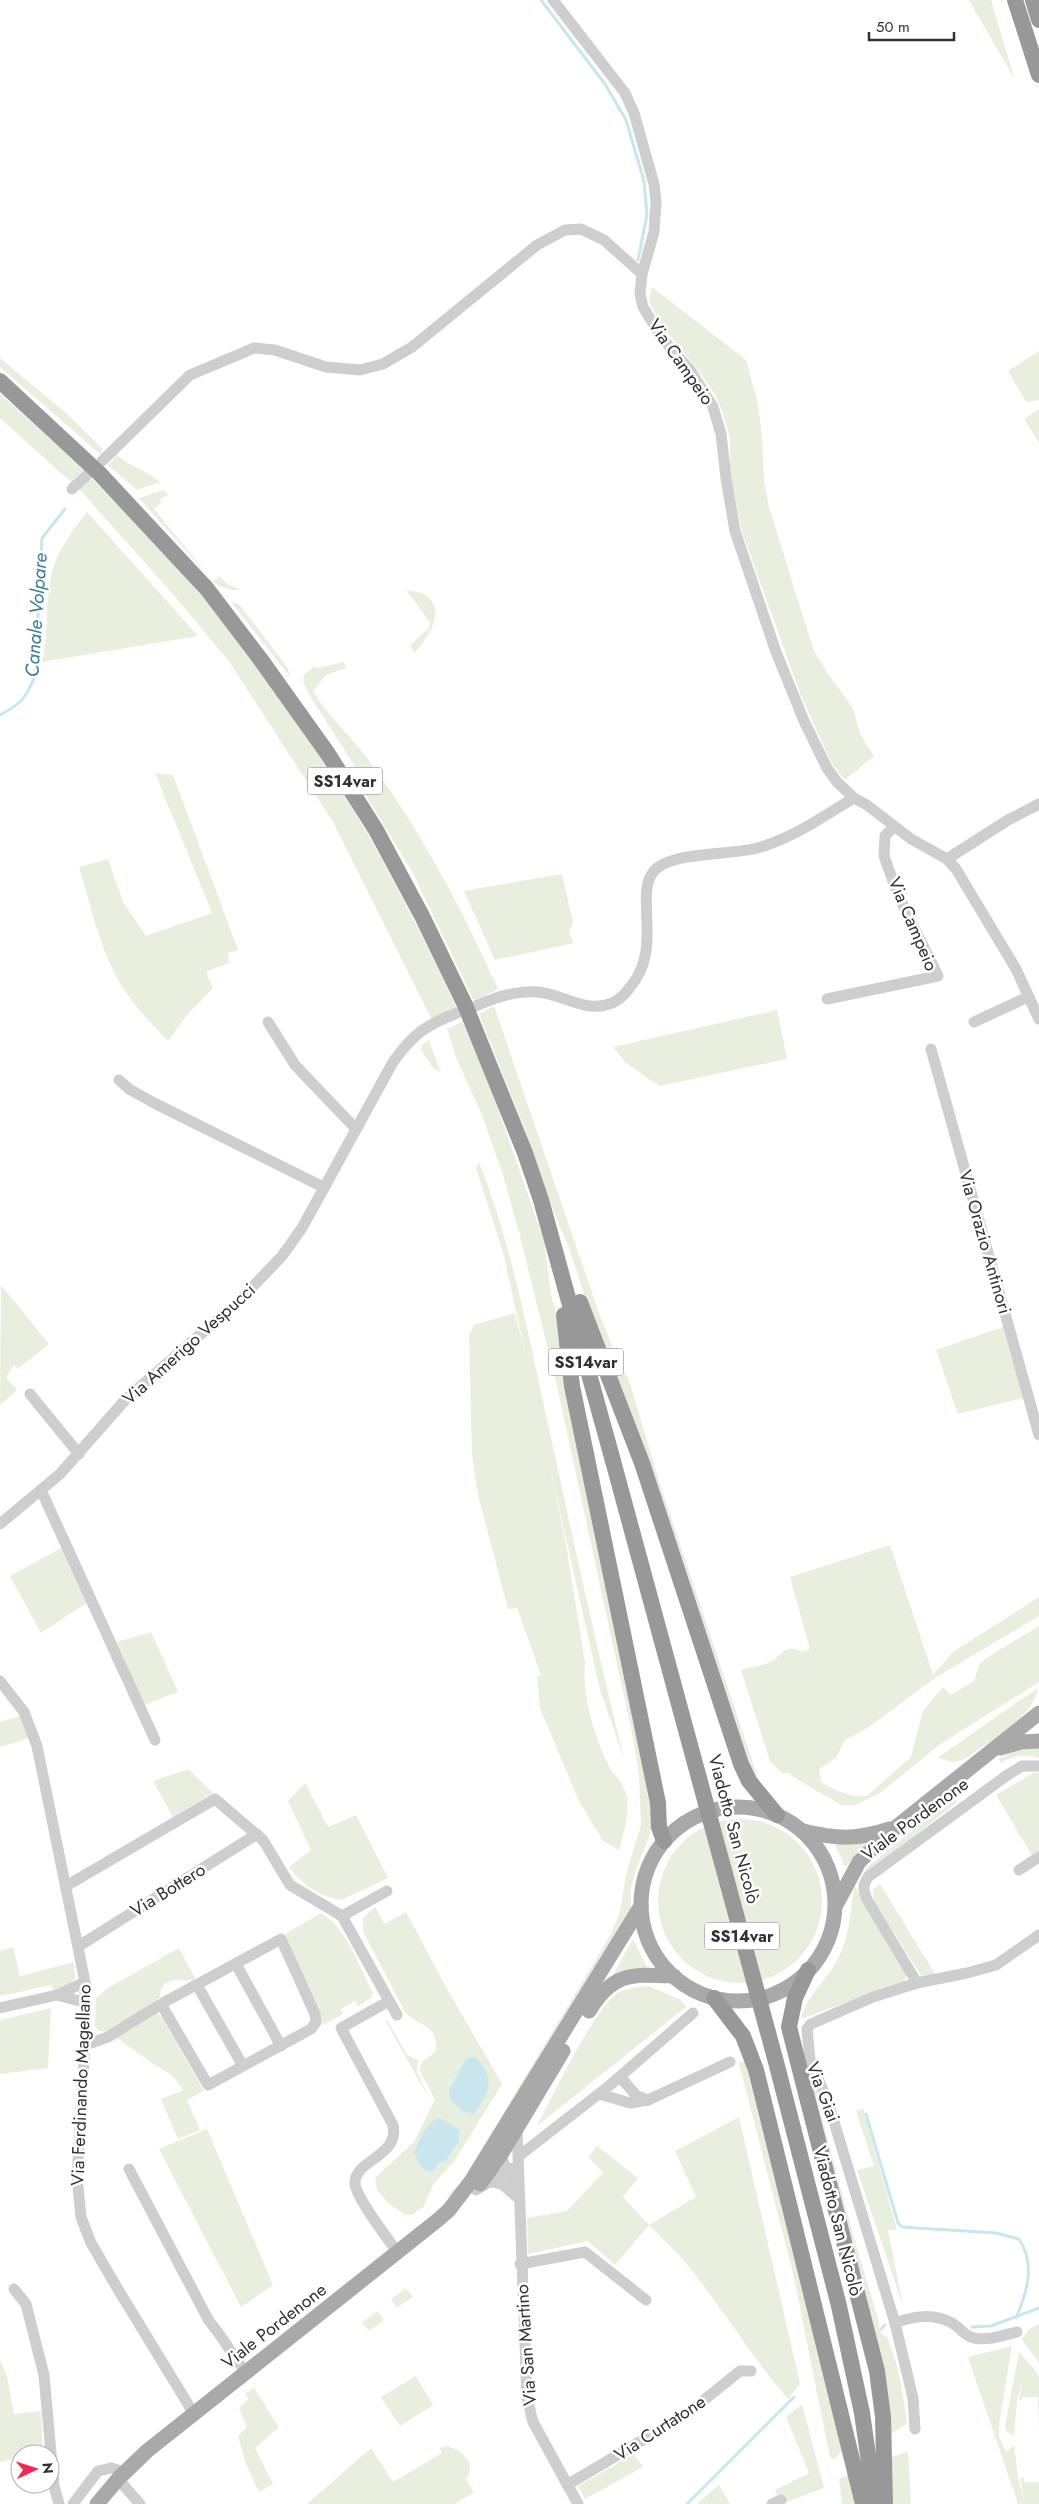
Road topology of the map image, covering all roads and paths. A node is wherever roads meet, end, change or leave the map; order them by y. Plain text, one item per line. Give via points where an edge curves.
1 (553, 0) edge
2 (1015, 0) edge
3 (1033, 0) edge
4 (1039, 20) edge
5 (1039, 75) edge
6 (642, 274) junction
7 (0, 381) edge
8 (102, 461) dead end
9 (89, 473) dead end
10 (72, 489) dead end
11 (854, 798) junction
12 (1039, 804) edge
13 (894, 826) junction
14 (947, 859) junction
15 (1028, 997) junction
16 (827, 999) dead end
17 (476, 1006) dead end
18 (457, 1013) dead end
19 (1039, 1019) edge
20 (268, 1022) dead end
21 (974, 1022) dead end
22 (931, 1050) dead end
23 (119, 1080) dead end
24 (356, 1129) junction
25 (323, 1187) junction
26 (559, 1263) junction
27 (30, 1394) dead end
28 (1039, 1435) edge
29 (79, 1454) junction
30 (41, 1490) junction
31 (0, 1524) edge
32 (2, 1686) edge
33 (1039, 1713) edge
34 (1039, 1725) edge
35 (155, 1740) dead end
36 (1039, 1741) edge
37 (994, 1749) junction
38 (1039, 1766) edge
39 (778, 1815) junction
40 (896, 1826) junction
41 (803, 1831) junction
42 (256, 1834) junction
43 (664, 1841) junction
44 (1039, 1857) edge
45 (1019, 1870) dead end
46 (66, 1886) junction
47 (387, 1891) dead end
48 (641, 1906) junction
49 (835, 1906) junction
50 (342, 1916) junction
51 (1039, 1936) edge
52 (79, 1946) junction
53 (236, 1964) junction
54 (808, 1970) junction
55 (674, 1976) junction
56 (85, 1982) junction
57 (917, 1983) junction
58 (197, 1985) junction
59 (57, 1995) junction
60 (714, 1998) junction
61 (389, 2001) junction
62 (87, 2003) junction
63 (161, 2004) junction
64 (0, 2008) edge
65 (693, 2013) dead end
66 (397, 2015) dead end
67 (85, 2045) junction
68 (281, 2046) junction
69 (548, 2057) junction
70 (730, 2062) dead end
71 (243, 2066) junction
72 (620, 2077) junction
73 (599, 2094) junction
74 (648, 2100) junction
75 (517, 2128) junction
76 (500, 2156) junction
77 (519, 2160) junction
78 (129, 2169) dead end
79 (508, 2172) junction
80 (492, 2182) junction
81 (476, 2190) junction
82 (518, 2198) junction
83 (449, 2210) junction
84 (398, 2254) junction
85 (520, 2264) junction
86 (14, 2289) dead end
87 (646, 2300) dead end
88 (895, 2323) junction
89 (1017, 2332) dead end
90 (245, 2371) junction
91 (751, 2371) dead end
92 (194, 2414) junction
93 (915, 2429) dead end
94 (121, 2476) junction
95 (567, 2485) junction
96 (59, 2504) edge
97 (73, 2504) edge
98 (97, 2504) edge
99 (140, 2504) edge
100 (578, 2504) edge
101 (863, 2504) edge
102 (875, 2504) edge
103 (885, 2504) edge

1 - 6 street, Via Campeio via 625,93 634,113 656,202 654,232
2 - 5 highway
3 - 4 highway
6 - 8 street via 604,240 582,229 565,230 537,245 412,347 382,364 360,370 326,367 275,350 254,348 190,375
6 - 11 street, Via Campeio via 640,294 650,320 690,370 713,407 722,434 735,531 800,712 827,768
7 - 26 highway, SS14var via 100,473 208,589 345,781 376,830 465,1005 528,1163
9 - 10 street
11 - 13 street, Via Campeio
11 - 17 street via 774,843 739,852 688,857 655,869 647,886 648,933 644,965 636,981 614,1003 589,1006 539,992 504,995
12 - 14 street
13 - 14 street, Via Campeio
13 - 16 street, Via Campeio via 886,836 884,856 938,976
14 - 15 street, Via Campeio via 1016,969
15 - 19 street, Via Campeio
15 - 21 street
18 - 24 street, Via Amerigo Vespucci via 429,1024 408,1042 393,1062
20 - 24 street via 295,1066
22 - 28 street, Via Orazio Antinori
23 - 25 street via 156,1104
24 - 25 street, Via Amerigo Vespucci
25 - 29 street, Via Amerigo Vespucci via 302,1228 282,1256 238,1301 126,1399
26 - 39 highway via 573,1283 624,1414 741,1764 749,1781
26 - 43 highway via 558,1292 566,1327 572,1386
26 - 102 highway, Viadotto San Nicolò / SS14var, bridge via 779,2071 839,2306 862,2413
27 - 29 street
29 - 30 street, Via Amerigo Vespucci
30 - 31 street, Via Amerigo Vespucci
30 - 35 street
32 - 46 street, Via Ferdinando Magellano via 24,1712 37,1746
33 - 34 main road, Viale Pordenone
33 - 37 main road, Viale Pordenone
36 - 37 main road, Viale Pordenone
37 - 40 main road, Viale Pordenone
38 - 57 street, Viale Pordenone via 1022,1766 1006,1776 868,1877 863,1884 863,1892
39 - 41 main road, Viale Pordenone
39 - 43 main road, Viale Pordenone via 745,1807 717,1809 690,1819
40 - 41 main road, Viale Pordenone via 869,1836 845,1839
40 - 49 main road, Viale Pordenone via 858,1862
41 - 49 main road, Viale Pordenone via 827,1865
42 - 46 street via 215,1799
42 - 50 street via 290,1884
42 - 52 street, Via Bottero
43 - 48 main road, Viale Pordenone via 647,1871
44 - 45 street
46 - 52 street, Via Ferdinando Magellano
47 - 50 street
48 - 55 main road, Viale Pordenone via 650,1944
48 - 69 main road, Viale Pordenone
49 - 54 main road, Viale Pordenone via 829,1938
50 - 61 street
51 - 57 street, Via Giai via 996,1964
52 - 56 street, Via Ferdinando Magellano
53 - 58 street
53 - 68 street
53 - 68 street via 281,1939 316,2022 311,2029
54 - 60 main road, Viale Pordenone via 788,1987 765,1997 740,2001
54 - 103 highway via 795,1998 789,2027 877,2371 883,2417
55 - 60 main road, Viale Pordenone via 694,1990
55 - 75 main road, Viale Pordenone via 634,1975 609,1985 600,1994
56 - 59 street
56 - 62 street, Via Ferdinando Magellano
57 - 88 street, Via Giai via 873,1997 810,2024 806,2034 810,2060 828,2102
58 - 63 street
58 - 71 street
59 - 62 street
59 - 64 street
60 - 101 highway via 744,2036 752,2057
61 - 66 street
61 - 84 street via 340,2028 393,2125 391,2144 362,2169 355,2184
62 - 67 street, Via Ferdinando Magellano
63 - 67 street via 108,2037
63 - 71 street via 208,2085
65 - 72 street
67 - 92 street, Via Ferdinando Magellano via 77,2178 81,2217 96,2252
68 - 71 street
69 - 76 street, Viale Pordenone via 545,2072 498,2150
69 - 83 main road, Viale Pordenone via 472,2180
70 - 74 street
72 - 73 street
72 - 74 street via 637,2096
73 - 74 street via 630,2103
73 - 77 street
75 - 76 main road, Viale Pordenone
75 - 77 street, Via San Martino
76 - 79 street, Via San Martino
76 - 81 main road, Viale Pordenone
77 - 79 street
77 - 82 street, Via San Martino
78 - 90 street via 209,2321
79 - 80 street
79 - 82 street, Via San Martino
80 - 81 street
80 - 82 street via 502,2184
81 - 83 main road, Viale Pordenone via 465,2203
82 - 85 street, Via San Martino
83 - 84 main road, Viale Pordenone
84 - 90 main road, Viale Pordenone
85 - 87 street, Via San Martino via 585,2252
85 - 95 street, Via San Martino via 527,2398 533,2422
86 - 96 street via 26,2304 44,2375 54,2486
88 - 89 street via 915,2316 929,2316 952,2323 975,2339
88 - 93 street, Via Giai via 913,2398
90 - 92 main road, Viale Pordenone
91 - 95 street, Via Curtatone via 740,2371 688,2413
92 - 94 main road, Viale Pordenone
94 - 97 street via 111,2468 98,2471
94 - 98 main road, Viale Pordenone
94 - 99 street
95 - 100 street, Via San Martino

